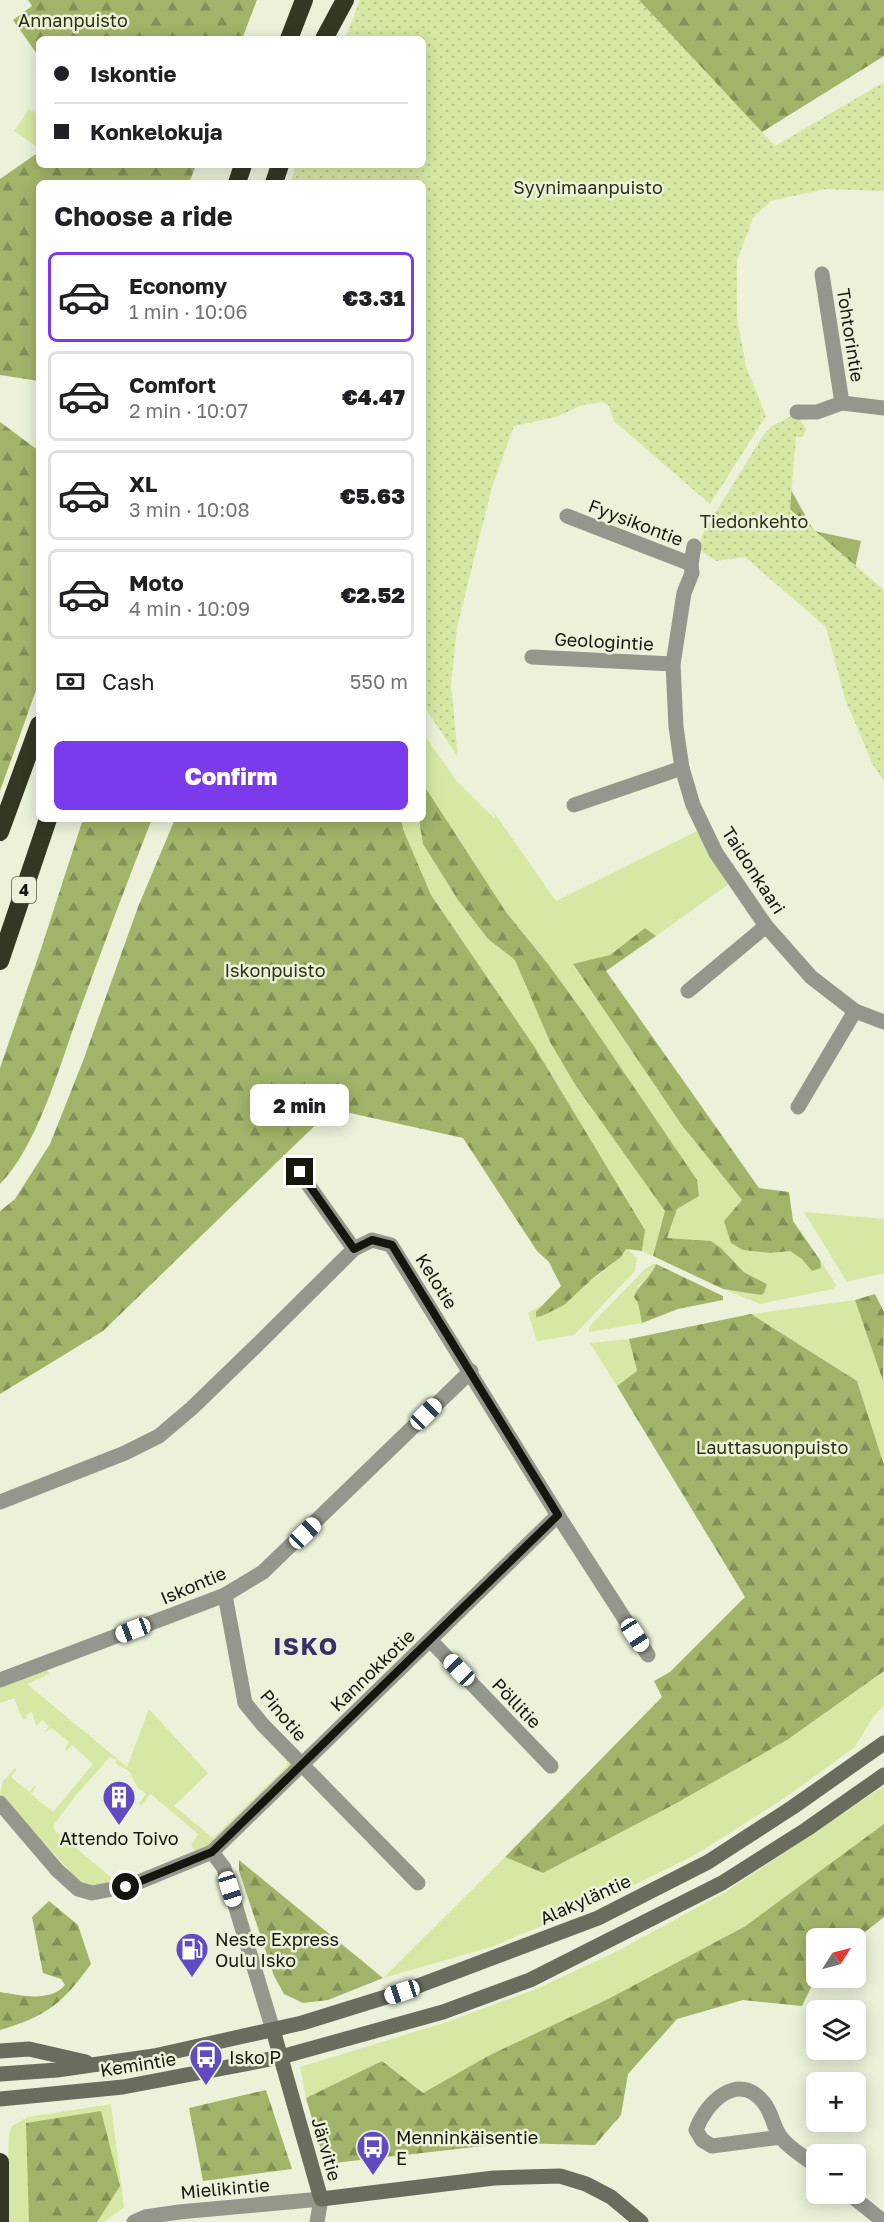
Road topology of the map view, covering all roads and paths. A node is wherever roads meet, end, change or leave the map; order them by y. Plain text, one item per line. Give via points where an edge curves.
1 (304, 0) edge
2 (338, 0) edge
3 (345, 0) edge
4 (291, 36) edge
5 (325, 36) edge
6 (326, 36) edge
7 (822, 274) dead end
8 (842, 403) junction
9 (884, 408) edge
10 (797, 412) dead end
11 (567, 516) dead end
12 (694, 546) dead end
13 (691, 564) junction
14 (532, 657) dead end
15 (673, 664) junction
16 (36, 733) edge
17 (682, 768) junction
18 (574, 805) dead end
19 (47, 822) edge
20 (0, 832) edge
21 (766, 926) junction
22 (0, 961) edge
23 (688, 991) dead end
24 (855, 1011) junction
25 (884, 1022) edge
26 (798, 1107) dead end
27 (300, 1172) dead end
28 (354, 1249) junction
29 (471, 1371) junction
30 (0, 1502) edge
31 (558, 1515) junction
32 (225, 1595) junction
33 (430, 1640) junction
34 (648, 1655) dead end
35 (0, 1680) edge
36 (884, 1743) edge
37 (302, 1765) junction
38 (551, 1766) dead end
39 (884, 1775) edge
40 (0, 1803) edge
41 (212, 1852) junction
42 (418, 1882) dead end
43 (273, 2030) junction
44 (0, 2050) edge
45 (281, 2057) junction
46 (98, 2064) junction
47 (0, 2074) edge
48 (0, 2099) edge
49 (781, 2137) junction
50 (806, 2158) edge
51 (0, 2162) edge
52 (321, 2199) junction
53 (862, 2204) edge
54 (0, 2222) edge
55 (134, 2222) edge
56 (316, 2222) edge
57 (641, 2222) edge
58 (884, 2222) edge

1 - 4 highway
2 - 5 highway
3 - 6 highway
7 - 8 street, Tohtorintie
8 - 9 street
8 - 10 street via 817,412
11 - 13 street, Fyysikontie
12 - 13 street, Taidonkaari
13 - 15 street, Taidonkaari
14 - 15 street, Geologintie
15 - 17 street, Taidonkaari
16 - 20 highway
17 - 18 street
17 - 21 street, Taidonkaari via 693,805 716,853
19 - 22 highway, 4
21 - 23 street
21 - 24 street, Taidonkaari via 811,977
24 - 25 street, Taidonkaari
24 - 26 street
27 - 28 street
28 - 29 street, Kelotie via 372,1240 392,1245
28 - 30 street via 159,1436
29 - 31 street, Kelotie
29 - 32 street, Iskontie via 273,1563
31 - 33 street, Kannokkotie
31 - 34 street, Kelotie
32 - 35 street, Iskontie
32 - 37 street, Pinotie via 245,1703
33 - 37 street, Kannokkotie
33 - 38 street, Pöllitie
36 - 43 main road, Alakyläntie via 794,1808 708,1862 598,1918 402,1992
37 - 41 street, Kannokkotie
37 - 42 street, Pinotie
39 - 45 main road via 722,1883 530,1980 444,2012
40 - 41 street via 57,1870 78,1889 92,1893 129,1886
41 - 43 street via 224,1868
43 - 45 main road, Järvitie
43 - 46 main road, Kemintie
44 - 46 main road via 29,2049
45 - 48 main road, Kemintie via 123,2088
45 - 52 main road, Järvitie
46 - 47 main road, Kemintie
49 - 49 street via 763,2102 753,2092 740,2088 711,2104 696,2130 712,2146
49 - 50 street
51 - 54 highway
52 - 55 street, Mielikintie via 179,2212
52 - 56 street
52 - 57 main road, Järvitie via 494,2178 560,2176 611,2197
53 - 58 street

